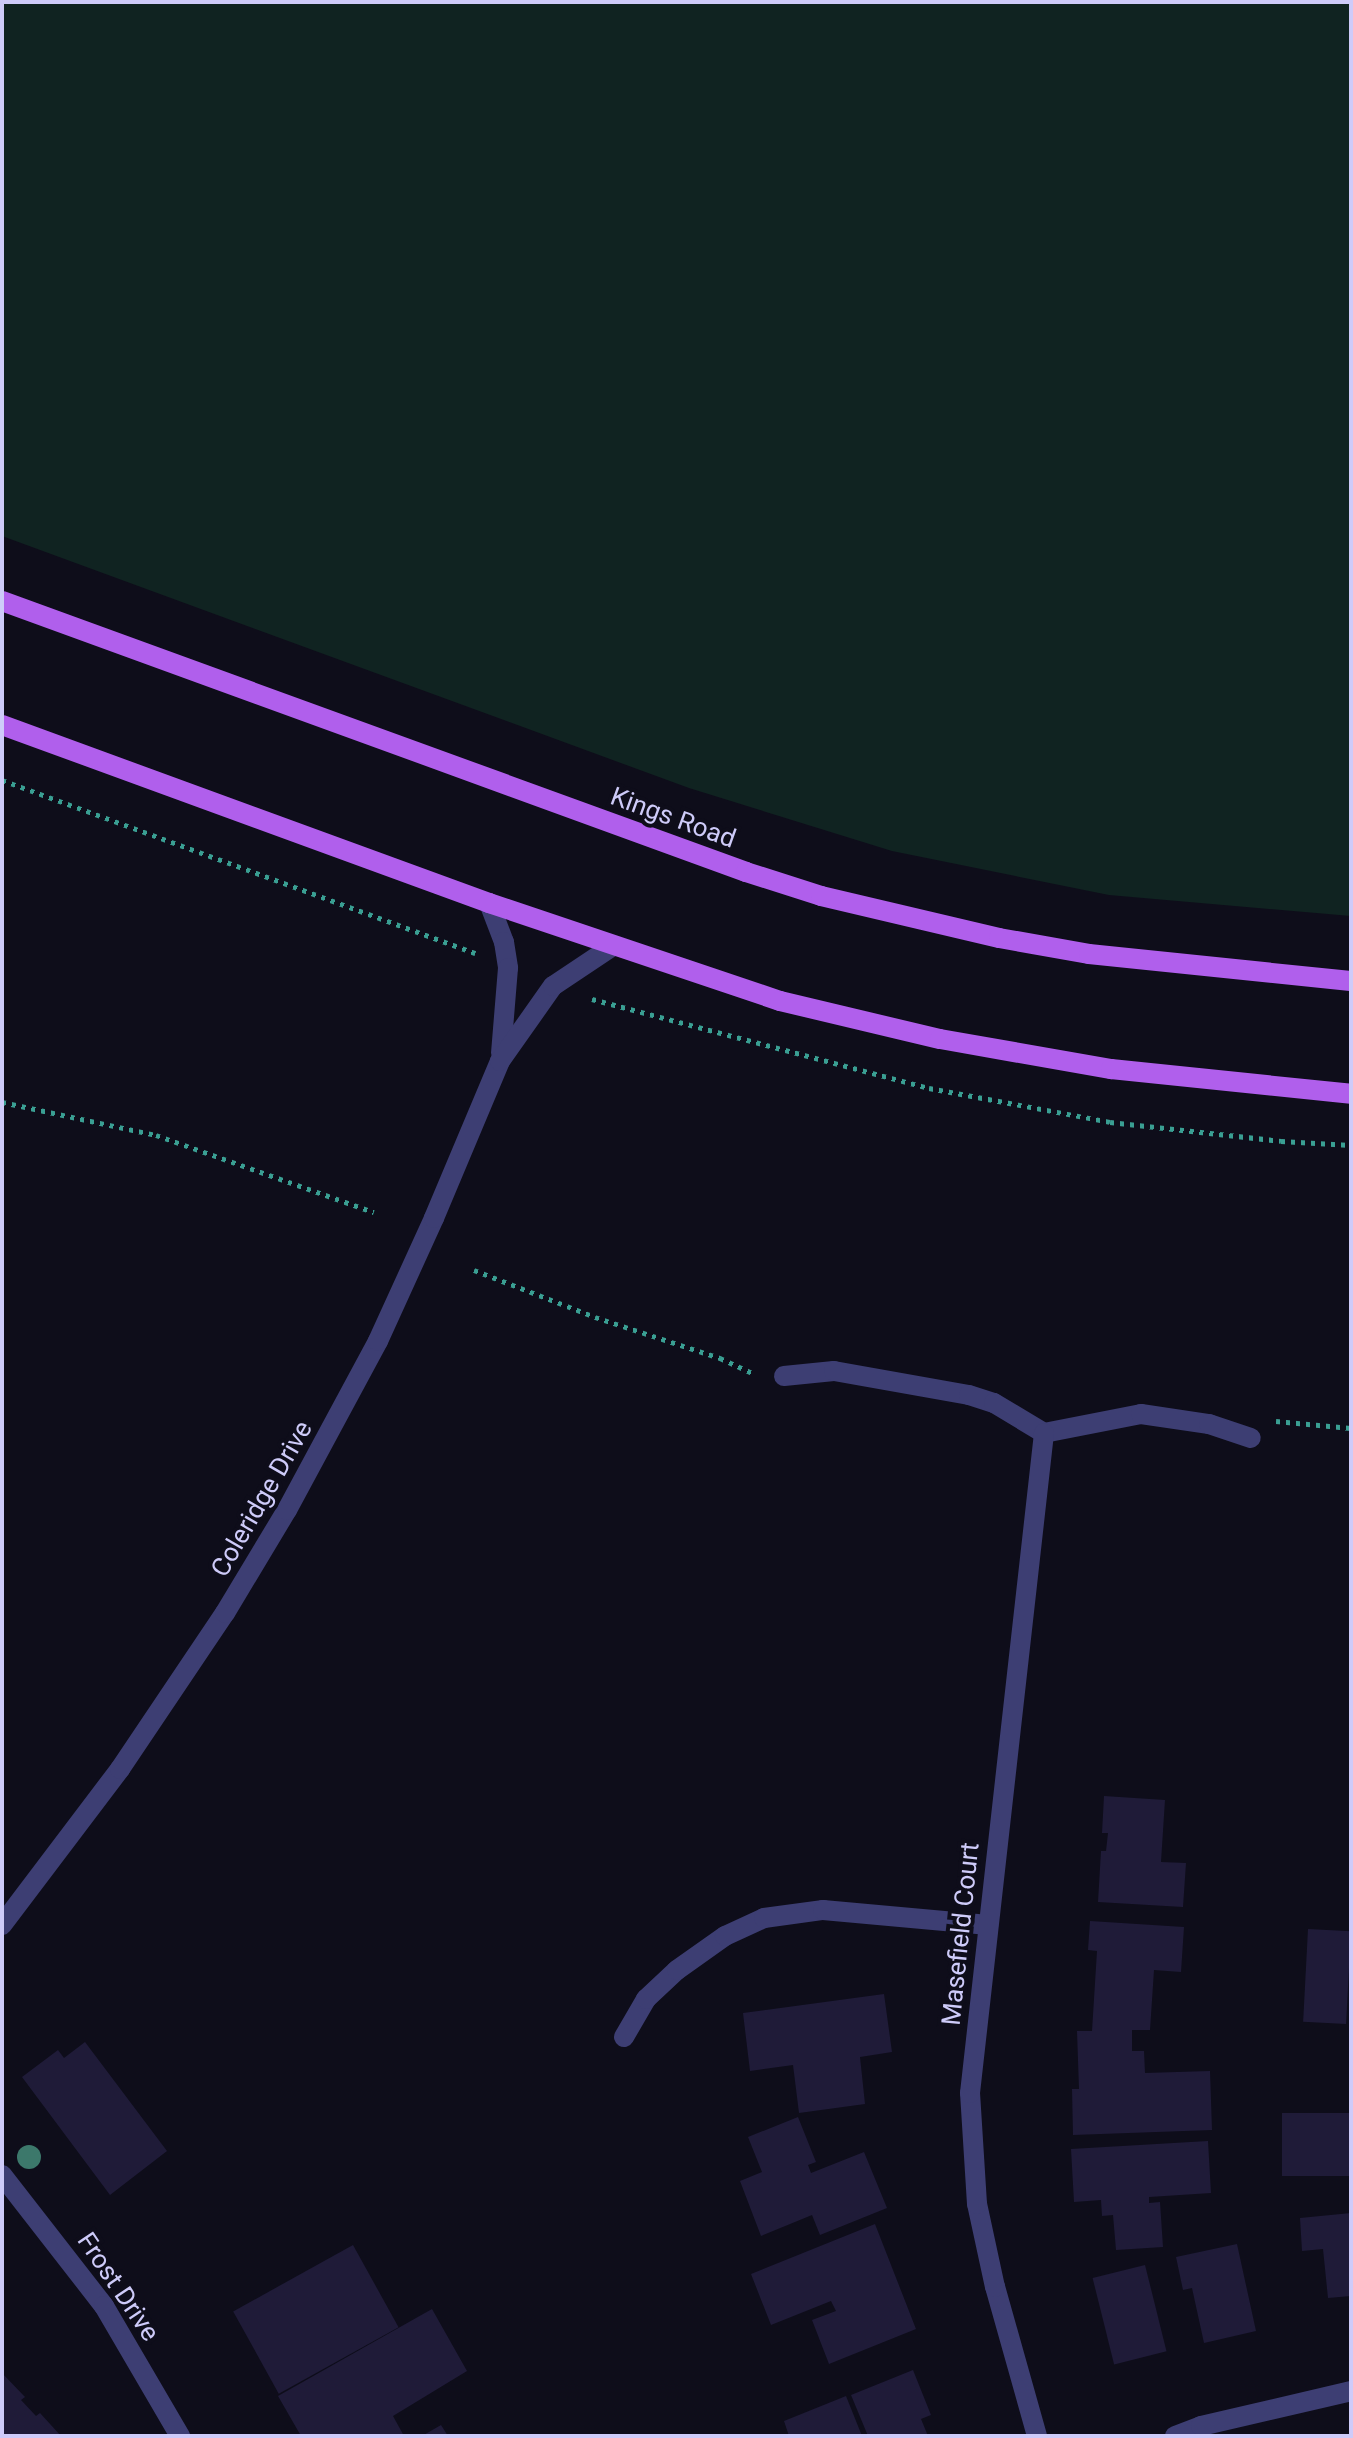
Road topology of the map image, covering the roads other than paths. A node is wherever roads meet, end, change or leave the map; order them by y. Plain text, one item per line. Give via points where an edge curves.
1 (2, 601) edge
2 (2, 725) edge
3 (489, 903) junction
4 (613, 946) junction
5 (1351, 981) edge
6 (500, 1061) junction
7 (1351, 1094) edge
8 (784, 1376) road end
9 (1044, 1433) junction
10 (1251, 1438) road end
11 (2, 1925) edge
12 (988, 1925) junction
13 (624, 2037) dead end
14 (2, 2175) edge
15 (1351, 2391) edge
16 (180, 2436) edge
17 (1037, 2436) edge
18 (1175, 2436) edge

1 - 5 main road, Kings Road via 821,896 1089,954
2 - 3 main road
3 - 4 main road
3 - 6 street, Coleridge Drive via 508,968
4 - 6 street, Coleridge Drive via 553,986
4 - 7 main road via 780,1001 940,1039 1111,1069
6 - 11 street, Coleridge Drive via 378,1341 287,1510 129,1756
8 - 9 street via 834,1371 969,1395 994,1403
9 - 10 street via 1141,1414 1209,1424
9 - 12 street, Masefield Court
12 - 13 street via 823,1910 764,1918 725,1936 677,1970 646,1999
12 - 17 street, Masefield Court via 970,2093 977,2204
14 - 16 street, Frost Drive via 104,2306
15 - 18 street

